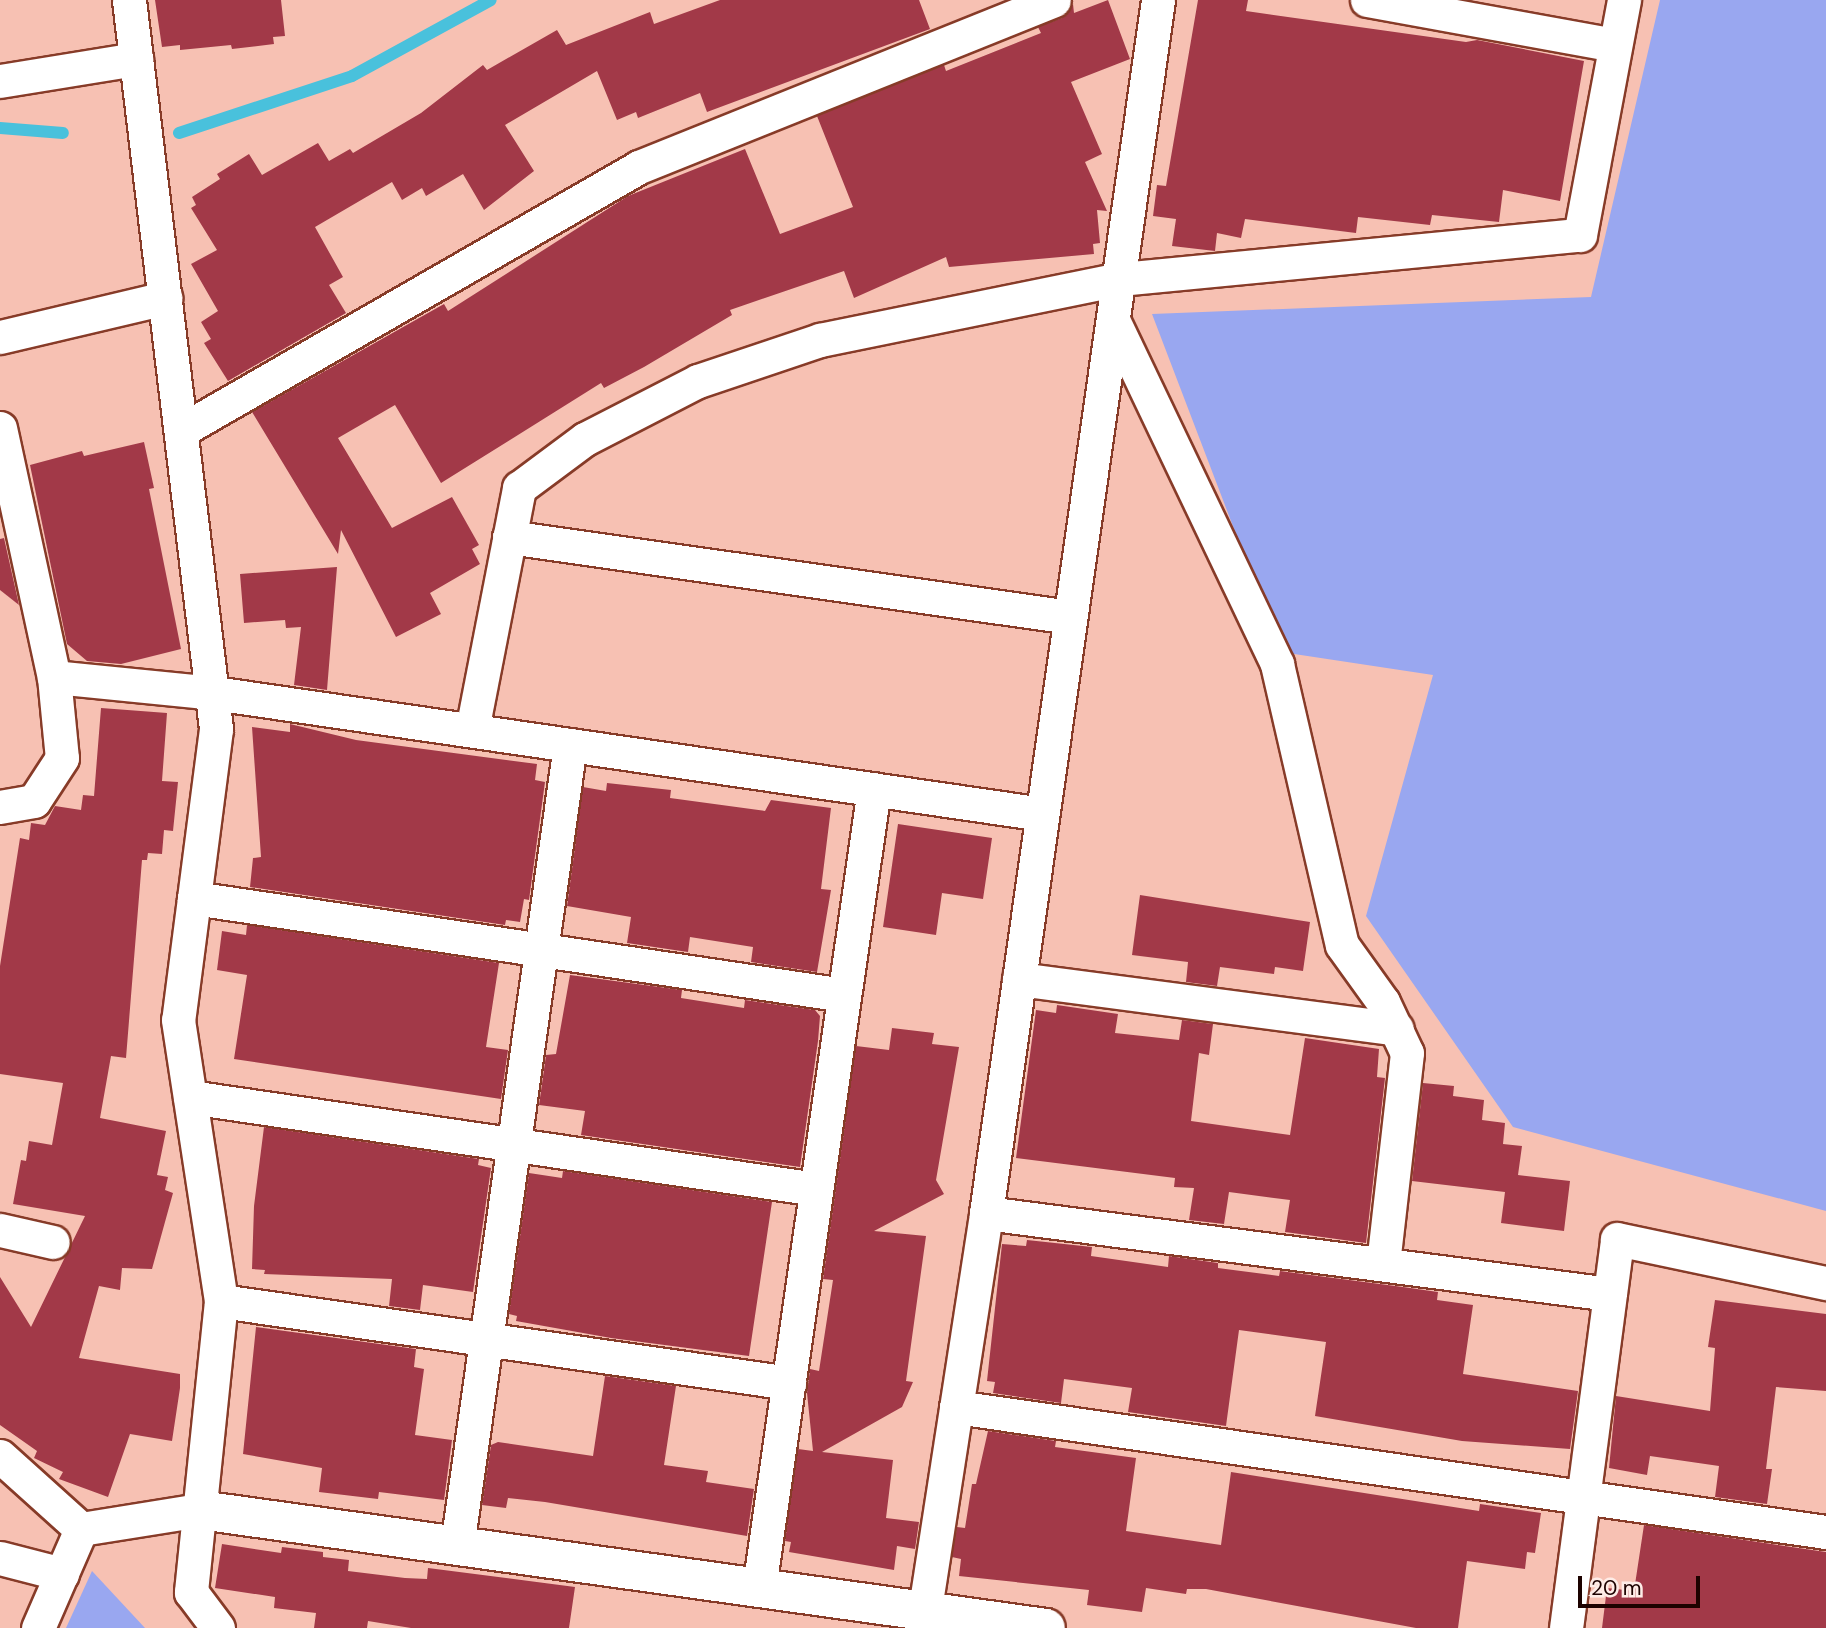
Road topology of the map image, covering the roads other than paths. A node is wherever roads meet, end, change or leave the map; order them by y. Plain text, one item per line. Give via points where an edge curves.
1 (129, 0) edge
2 (1054, 0) edge
3 (1158, 0) edge
4 (1367, 0) edge
5 (1624, 0) edge
6 (1615, 45) junction
7 (136, 59) junction
8 (0, 81) edge
9 (1120, 279) junction
10 (165, 298) junction
11 (1114, 321) junction
12 (0, 337) edge
13 (0, 428) edge
14 (182, 430) junction
15 (509, 537) junction
16 (1070, 617) junction
17 (54, 677) junction
18 (214, 693) junction
19 (472, 730) junction
20 (570, 745) junction
21 (874, 789) junction
22 (0, 807) edge
23 (1042, 814) junction
24 (194, 898) junction
25 (542, 950) junction
26 (1018, 979) junction
27 (844, 995) junction
28 (1397, 1029) junction
29 (190, 1097) junction
30 (514, 1145) junction
31 (816, 1189) junction
32 (986, 1213) junction
33 (0, 1230) edge
34 (53, 1242) dead end
35 (1383, 1264) junction
36 (1826, 1283) edge
37 (1610, 1294) junction
38 (221, 1301) junction
39 (486, 1339) junction
40 (789, 1382) junction
41 (956, 1407) junction
42 (0, 1456) edge
43 (1584, 1497) junction
44 (200, 1510) junction
45 (81, 1529) junction
46 (1826, 1532) edge
47 (457, 1546) junction
48 (0, 1558) edge
49 (62, 1574) junction
50 (759, 1588) junction
51 (923, 1619) edge
52 (38, 1628) edge
53 (218, 1628) edge
54 (1046, 1628) edge
55 (1566, 1628) edge

1 - 7 street
2 - 14 street via 639,167
3 - 9 street
4 - 6 street
5 - 6 street
6 - 9 street via 1580,235
7 - 8 street
7 - 10 street
9 - 11 street
9 - 15 street via 820,340 698,381 585,439 519,488
10 - 12 street
10 - 14 street
11 - 16 street
11 - 28 street via 1277,664 1342,945
13 - 17 street
14 - 18 street
15 - 16 street
15 - 19 street
16 - 23 street
17 - 18 street
17 - 22 street via 62,758 34,801
18 - 19 street
18 - 24 street via 216,729
19 - 20 street
20 - 21 street
20 - 25 street
21 - 23 street
21 - 27 street
23 - 26 street
24 - 25 street
24 - 29 street via 178,1020
25 - 27 street
25 - 30 street
26 - 28 street
26 - 32 street
27 - 31 street
28 - 35 street via 1407,1053
29 - 30 street
29 - 38 street
30 - 31 street
30 - 39 street
31 - 40 street
32 - 35 street
32 - 41 street
33 - 34 street
35 - 37 street
36 - 37 street via 1617,1239
37 - 43 street
38 - 39 street
38 - 44 street
39 - 40 street
39 - 47 street
40 - 50 street
41 - 43 street
41 - 51 street
42 - 45 street
43 - 46 street
43 - 55 street
44 - 45 street
44 - 47 street
44 - 53 street via 191,1592
45 - 49 street
47 - 50 street
48 - 49 street
49 - 52 street
50 - 51 street
51 - 54 street

